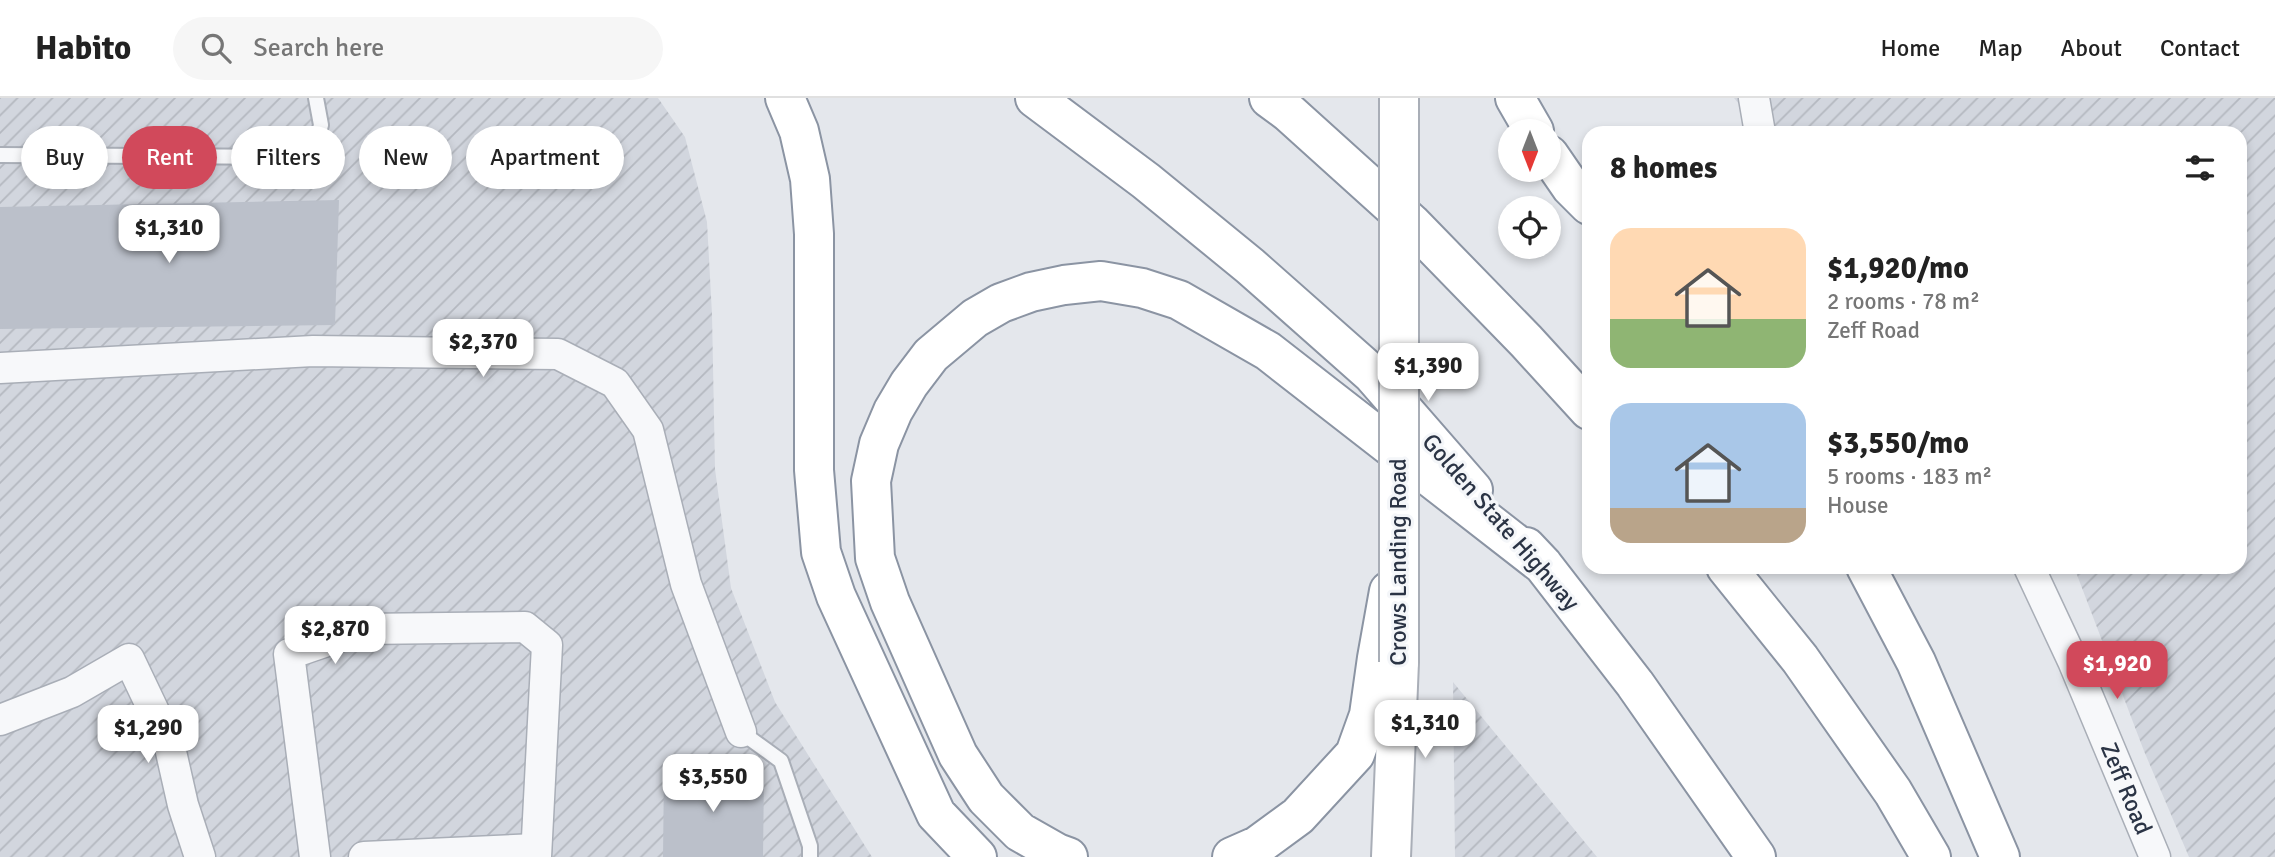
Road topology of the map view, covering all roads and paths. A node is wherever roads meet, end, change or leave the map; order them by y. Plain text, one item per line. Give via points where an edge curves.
1 (316, 98) edge
2 (785, 98) edge
3 (1035, 98) edge
4 (1269, 98) edge
5 (1399, 98) edge
6 (1515, 98) edge
7 (1754, 98) edge
8 (1527, 119) edge
9 (1758, 126) edge
10 (0, 155) edge
11 (1561, 172) edge
12 (1582, 198) edge
13 (0, 368) edge
14 (1582, 402) edge
15 (1543, 565) junction
16 (1732, 574) edge
17 (1870, 574) edge
18 (2032, 574) edge
19 (1388, 660) junction
20 (0, 720) edge
21 (741, 732) joint
22 (536, 853) edge
23 (200, 857) edge
24 (315, 857) edge
25 (364, 857) edge
26 (810, 857) edge
27 (977, 857) edge
28 (1068, 857) edge
29 (1232, 857) edge
30 (1391, 857) edge
31 (1756, 857) edge
32 (1931, 857) edge
33 (2000, 857) edge
34 (2155, 857) edge

1 - 10 lane via 321,125 315,148 276,157
2 - 27 main road via 799,131 810,179 814,470 821,552 836,596 936,814
3 - 15 main road, Golden State Highway via 1146,181 1372,374
4 - 14 main road via 1411,223
5 - 19 main road, Crows Landing Road, bridge via 1399,541
6 - 8 main road
7 - 9 street
11 - 12 main road
13 - 21 street via 313,351 558,354 615,383 648,430 687,584
15 - 28 main road via 1268,351 1179,300 1142,288 1089,282 1031,292 975,318 931,355 898,402 879,444 872,481 875,558 958,755 986,798 1020,832
15 - 31 main road, Golden State Highway via 1635,684
16 - 32 main road via 1800,659 1893,792
17 - 33 main road via 1916,662
18 - 34 street, Zeff Road
19 - 29 main road via 1354,754 1298,816 1257,846
19 - 30 main road, Crows Landing Road
20 - 23 street via 72,692 129,659 169,743
21 - 26 lane via 781,761
22 - 24 street via 547,645 525,627 362,629 289,654
22 - 25 street

